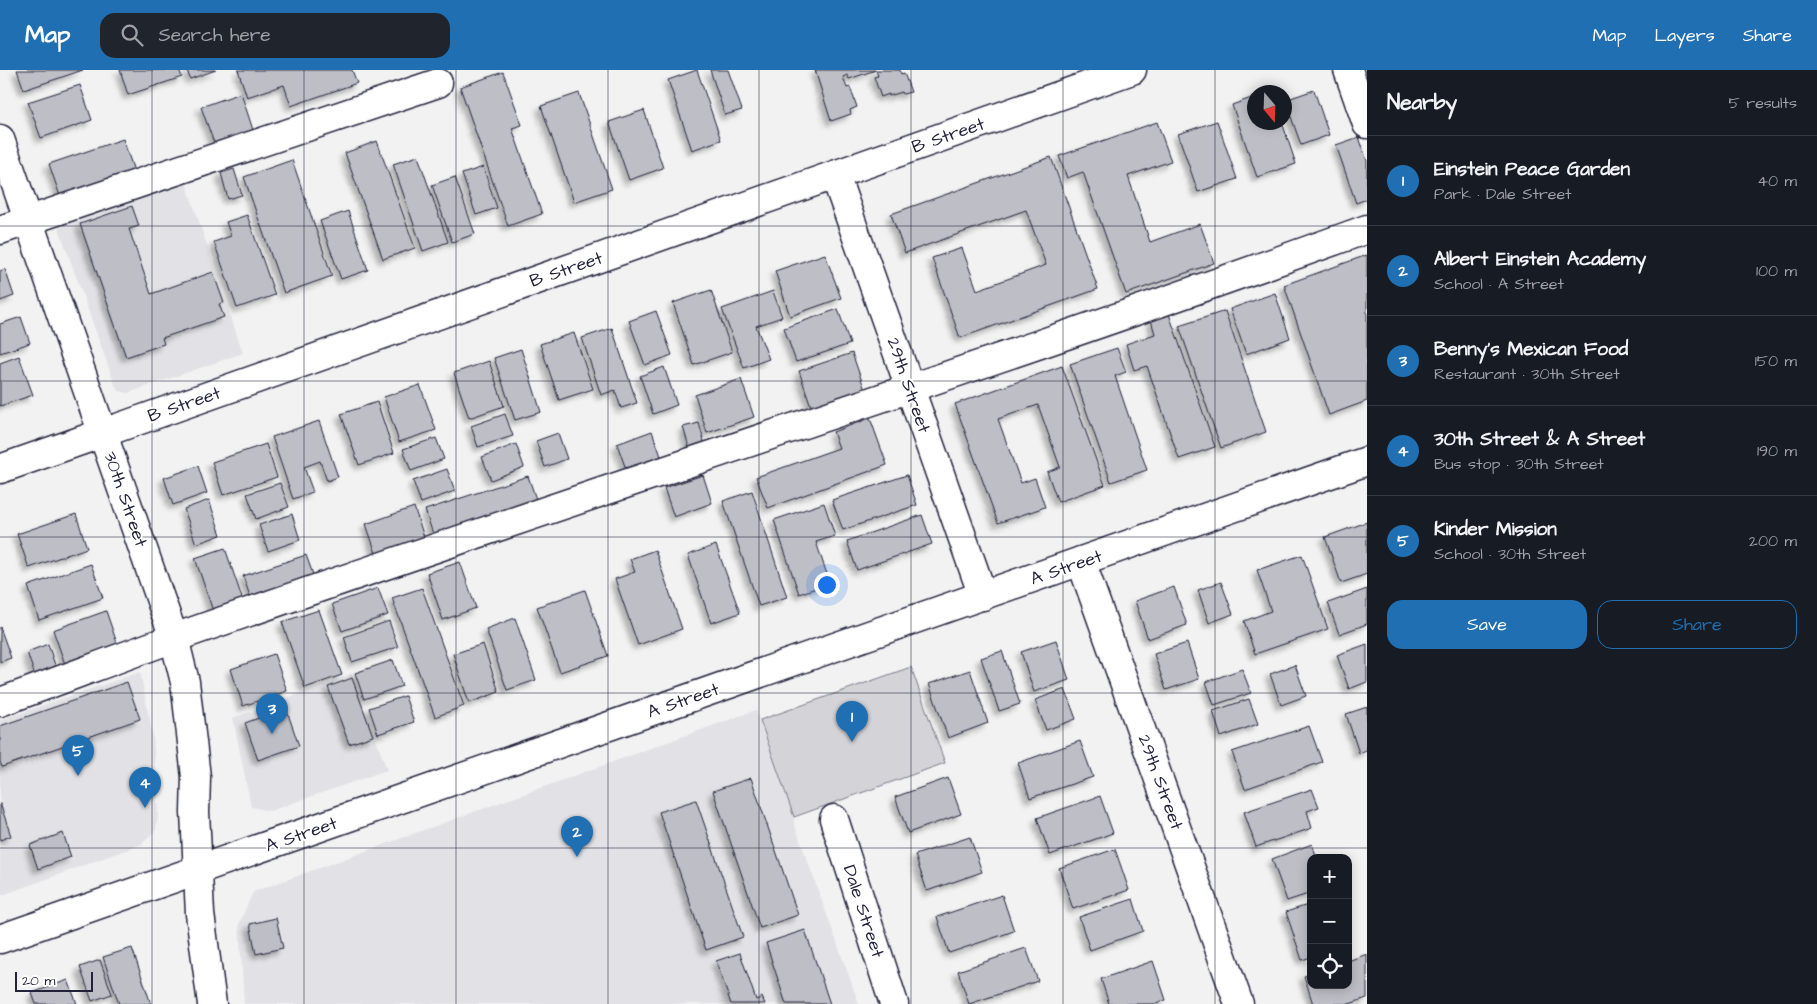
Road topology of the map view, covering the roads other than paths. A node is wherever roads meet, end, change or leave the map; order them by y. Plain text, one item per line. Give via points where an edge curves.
1 (1132, 70) edge
2 (1348, 70) edge
3 (438, 83) dead end
4 (1367, 124) edge
5 (0, 139) edge
6 (835, 174) junction
7 (28, 220) junction
8 (1367, 229) edge
9 (0, 230) edge
10 (910, 389) junction
11 (103, 433) junction
12 (1367, 461) edge
13 (0, 469) edge
14 (1081, 561) junction
15 (983, 596) junction
16 (174, 638) junction
17 (0, 702) edge
18 (834, 819) dead end
19 (198, 870) junction
20 (0, 939) edge
21 (212, 1004) edge
22 (894, 1004) edge
23 (1240, 1004) edge

1 - 6 street, B Street
2 - 4 street
3 - 7 street
5 - 7 street, 30th Street
6 - 10 street, 29th Street
6 - 11 street, B Street
7 - 9 street
7 - 11 street, 30th Street
8 - 10 street
10 - 15 street, 29th Street
10 - 16 street
11 - 13 street, B Street
11 - 16 street, 30th Street
12 - 14 street, A Street
14 - 15 street, A Street
14 - 23 street, 29th Street
15 - 19 street, A Street
16 - 17 street
16 - 19 street, 30th Street via 185,682 196,777 194,812
18 - 22 street, Dale Street
19 - 20 street, A Street
19 - 21 street, 30th Street via 200,914

